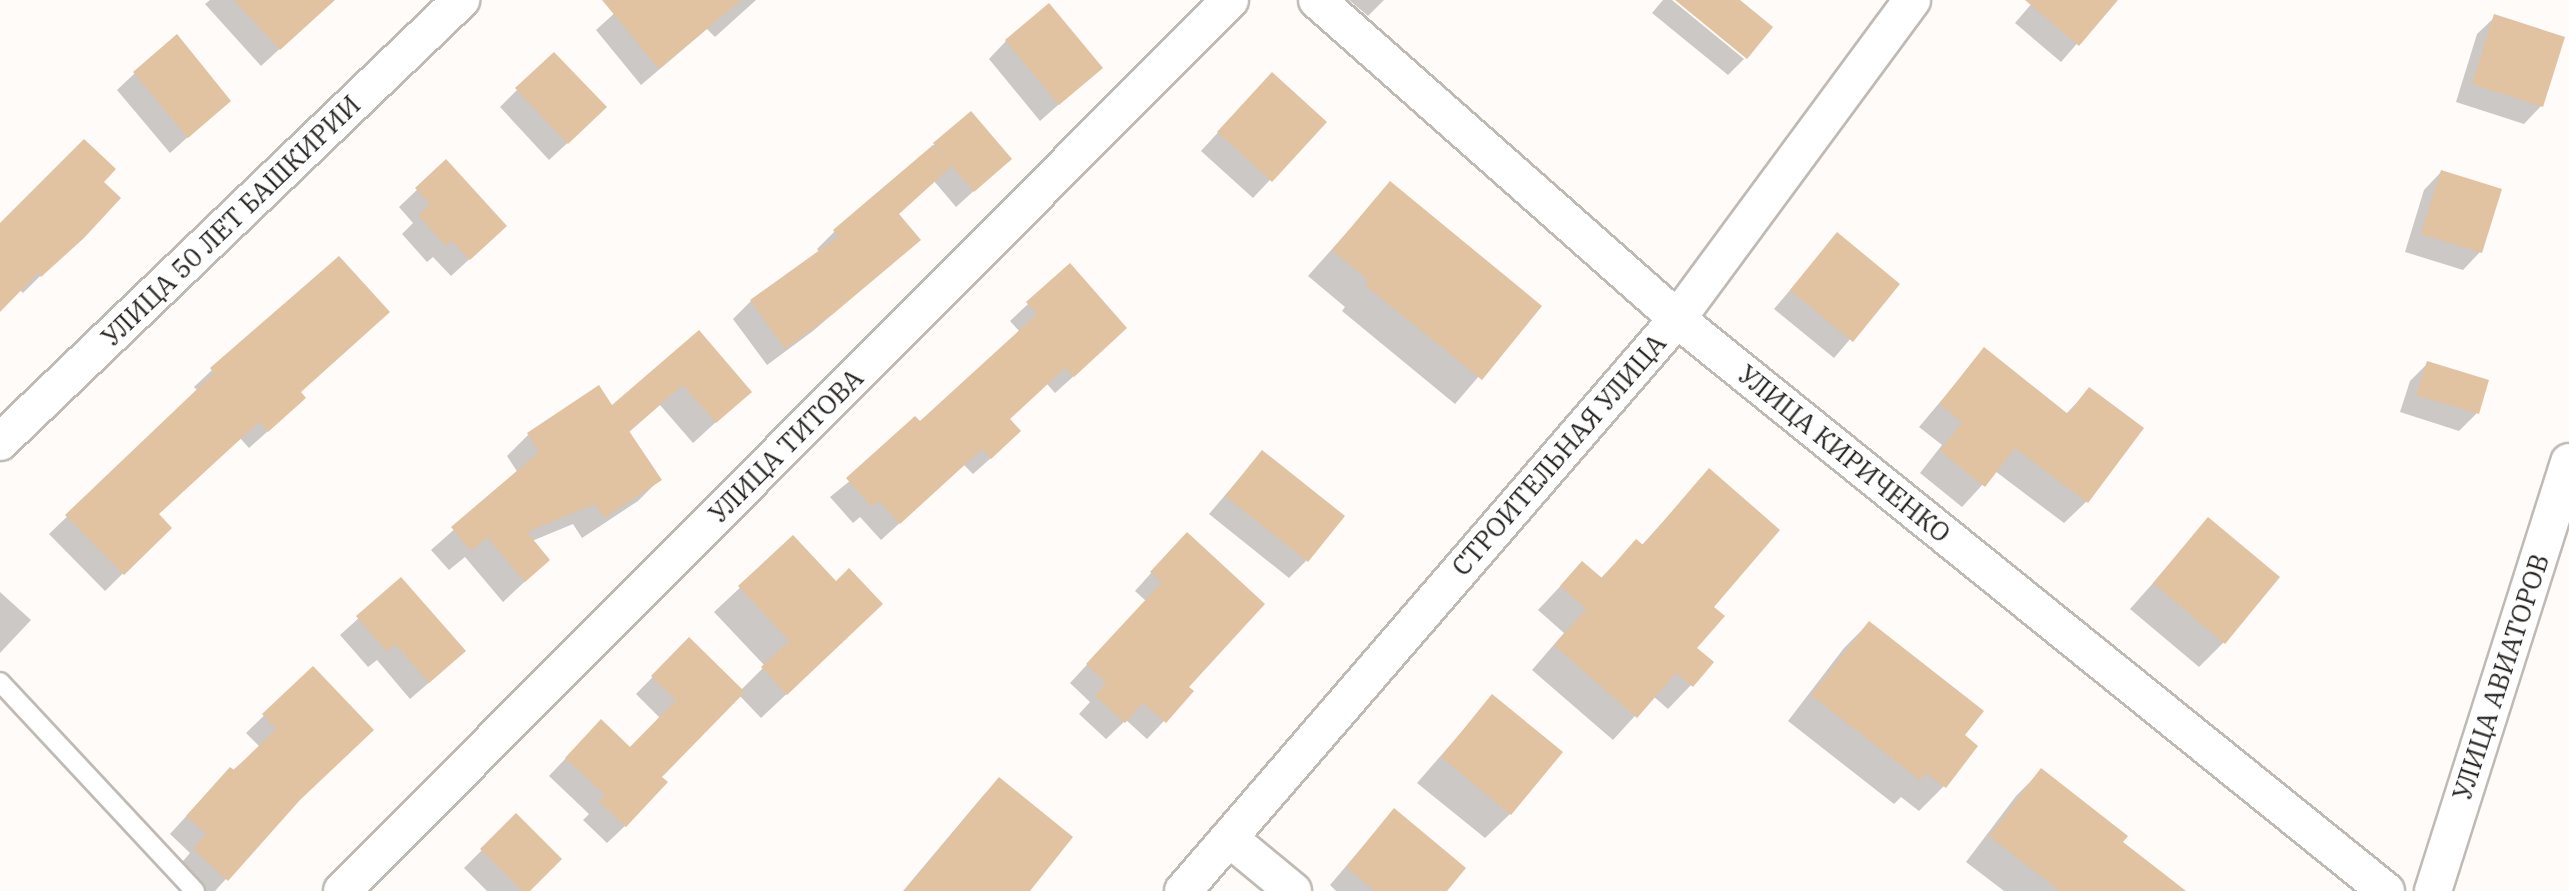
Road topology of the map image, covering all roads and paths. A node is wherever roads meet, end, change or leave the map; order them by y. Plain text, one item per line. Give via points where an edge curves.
1 (461, 0) edge
2 (1230, 0) edge
3 (1317, 0) edge
4 (1912, 0) edge
5 (1677, 319) junction
6 (0, 442) edge
7 (2569, 462) edge
8 (0, 682) edge
9 (1229, 838) junction
10 (195, 891) edge
11 (342, 891) edge
12 (1183, 891) edge
13 (1293, 891) edge
14 (2386, 891) edge
15 (2433, 891) edge

1 - 6 street, УЛИЦА 50 ЛЕТ БАШКИРИИ
2 - 11 street, УЛИЦА ТИТОВА
3 - 5 street, УЛИЦА КИРИЧЕНКО
4 - 5 street, СТРОИТЕЛЬНАЯ УЛИЦА
5 - 9 street, СТРОИТЕЛЬНАЯ УЛИЦА
5 - 14 street, УЛИЦА КИРИЧЕНКО
7 - 15 street, УЛИЦА АВИАТОРОВ
8 - 10 lane
9 - 12 street, СТРОИТЕЛЬНАЯ УЛИЦА
9 - 13 street

